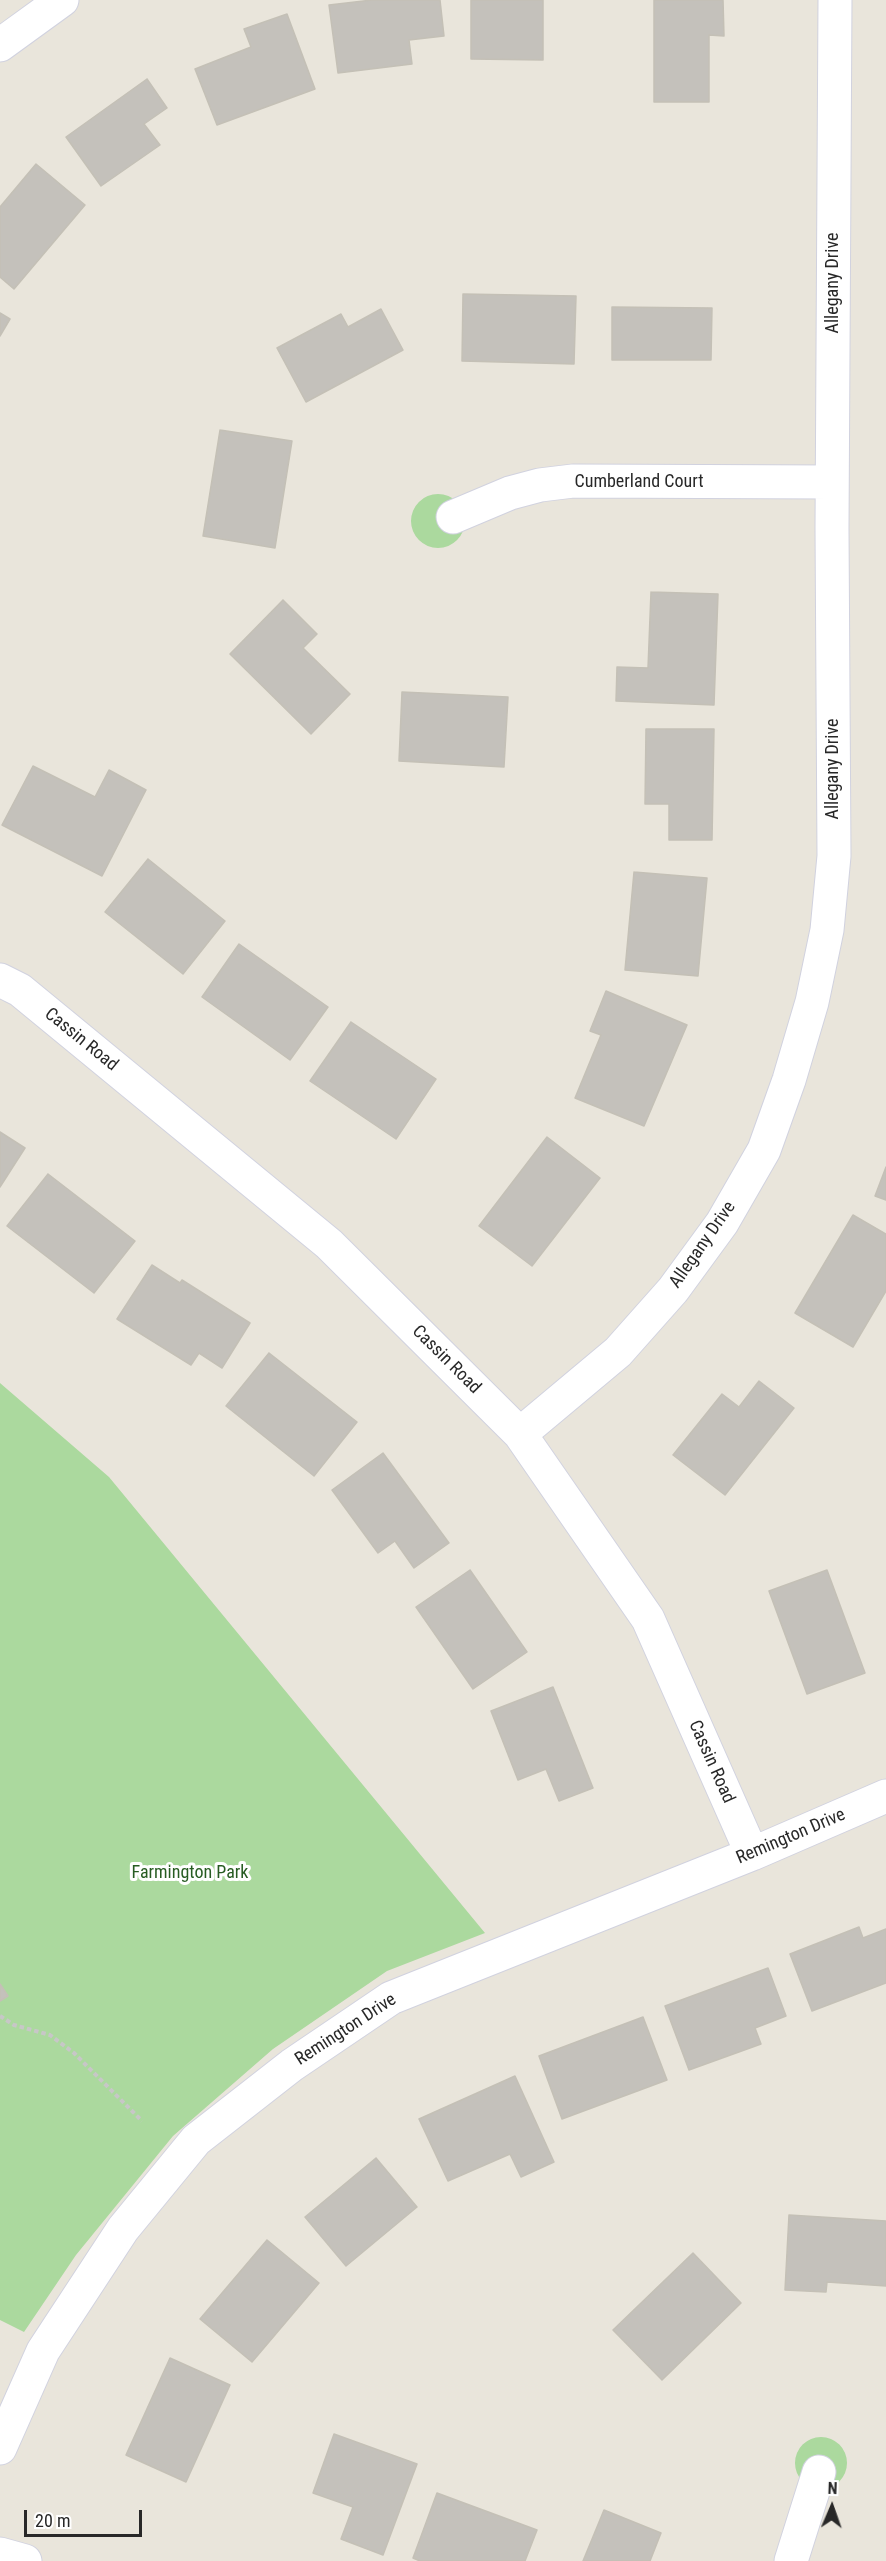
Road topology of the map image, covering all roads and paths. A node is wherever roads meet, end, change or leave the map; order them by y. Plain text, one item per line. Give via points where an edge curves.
1 (62, 0) edge
2 (835, 0) edge
3 (0, 45) edge
4 (832, 482) junction
5 (453, 517) dead end
6 (0, 980) edge
7 (520, 1434) junction
8 (886, 1796) edge
9 (752, 1854) junction
10 (0, 2016) edge
11 (142, 2121) dead end
12 (0, 2448) edge
13 (819, 2472) dead end
14 (0, 2554) edge
15 (25, 2561) edge
16 (791, 2561) edge

1 - 3 street
2 - 4 street, Allegany Drive
4 - 5 street, Cumberland Court via 573,481 510,493
4 - 7 street, Allegany Drive via 834,856 827,930 812,1002 789,1080 764,1150 722,1223 673,1290 618,1352
6 - 7 street, Cassin Road via 20,990 329,1244
7 - 9 street, Cassin Road via 648,1619
8 - 9 street, Remington Drive
9 - 12 street, Remington Drive via 391,1998 292,2065 196,2140 123,2229 42,2351
10 - 11 path via 14,2025 50,2035 74,2053
13 - 16 street
14 - 15 street

